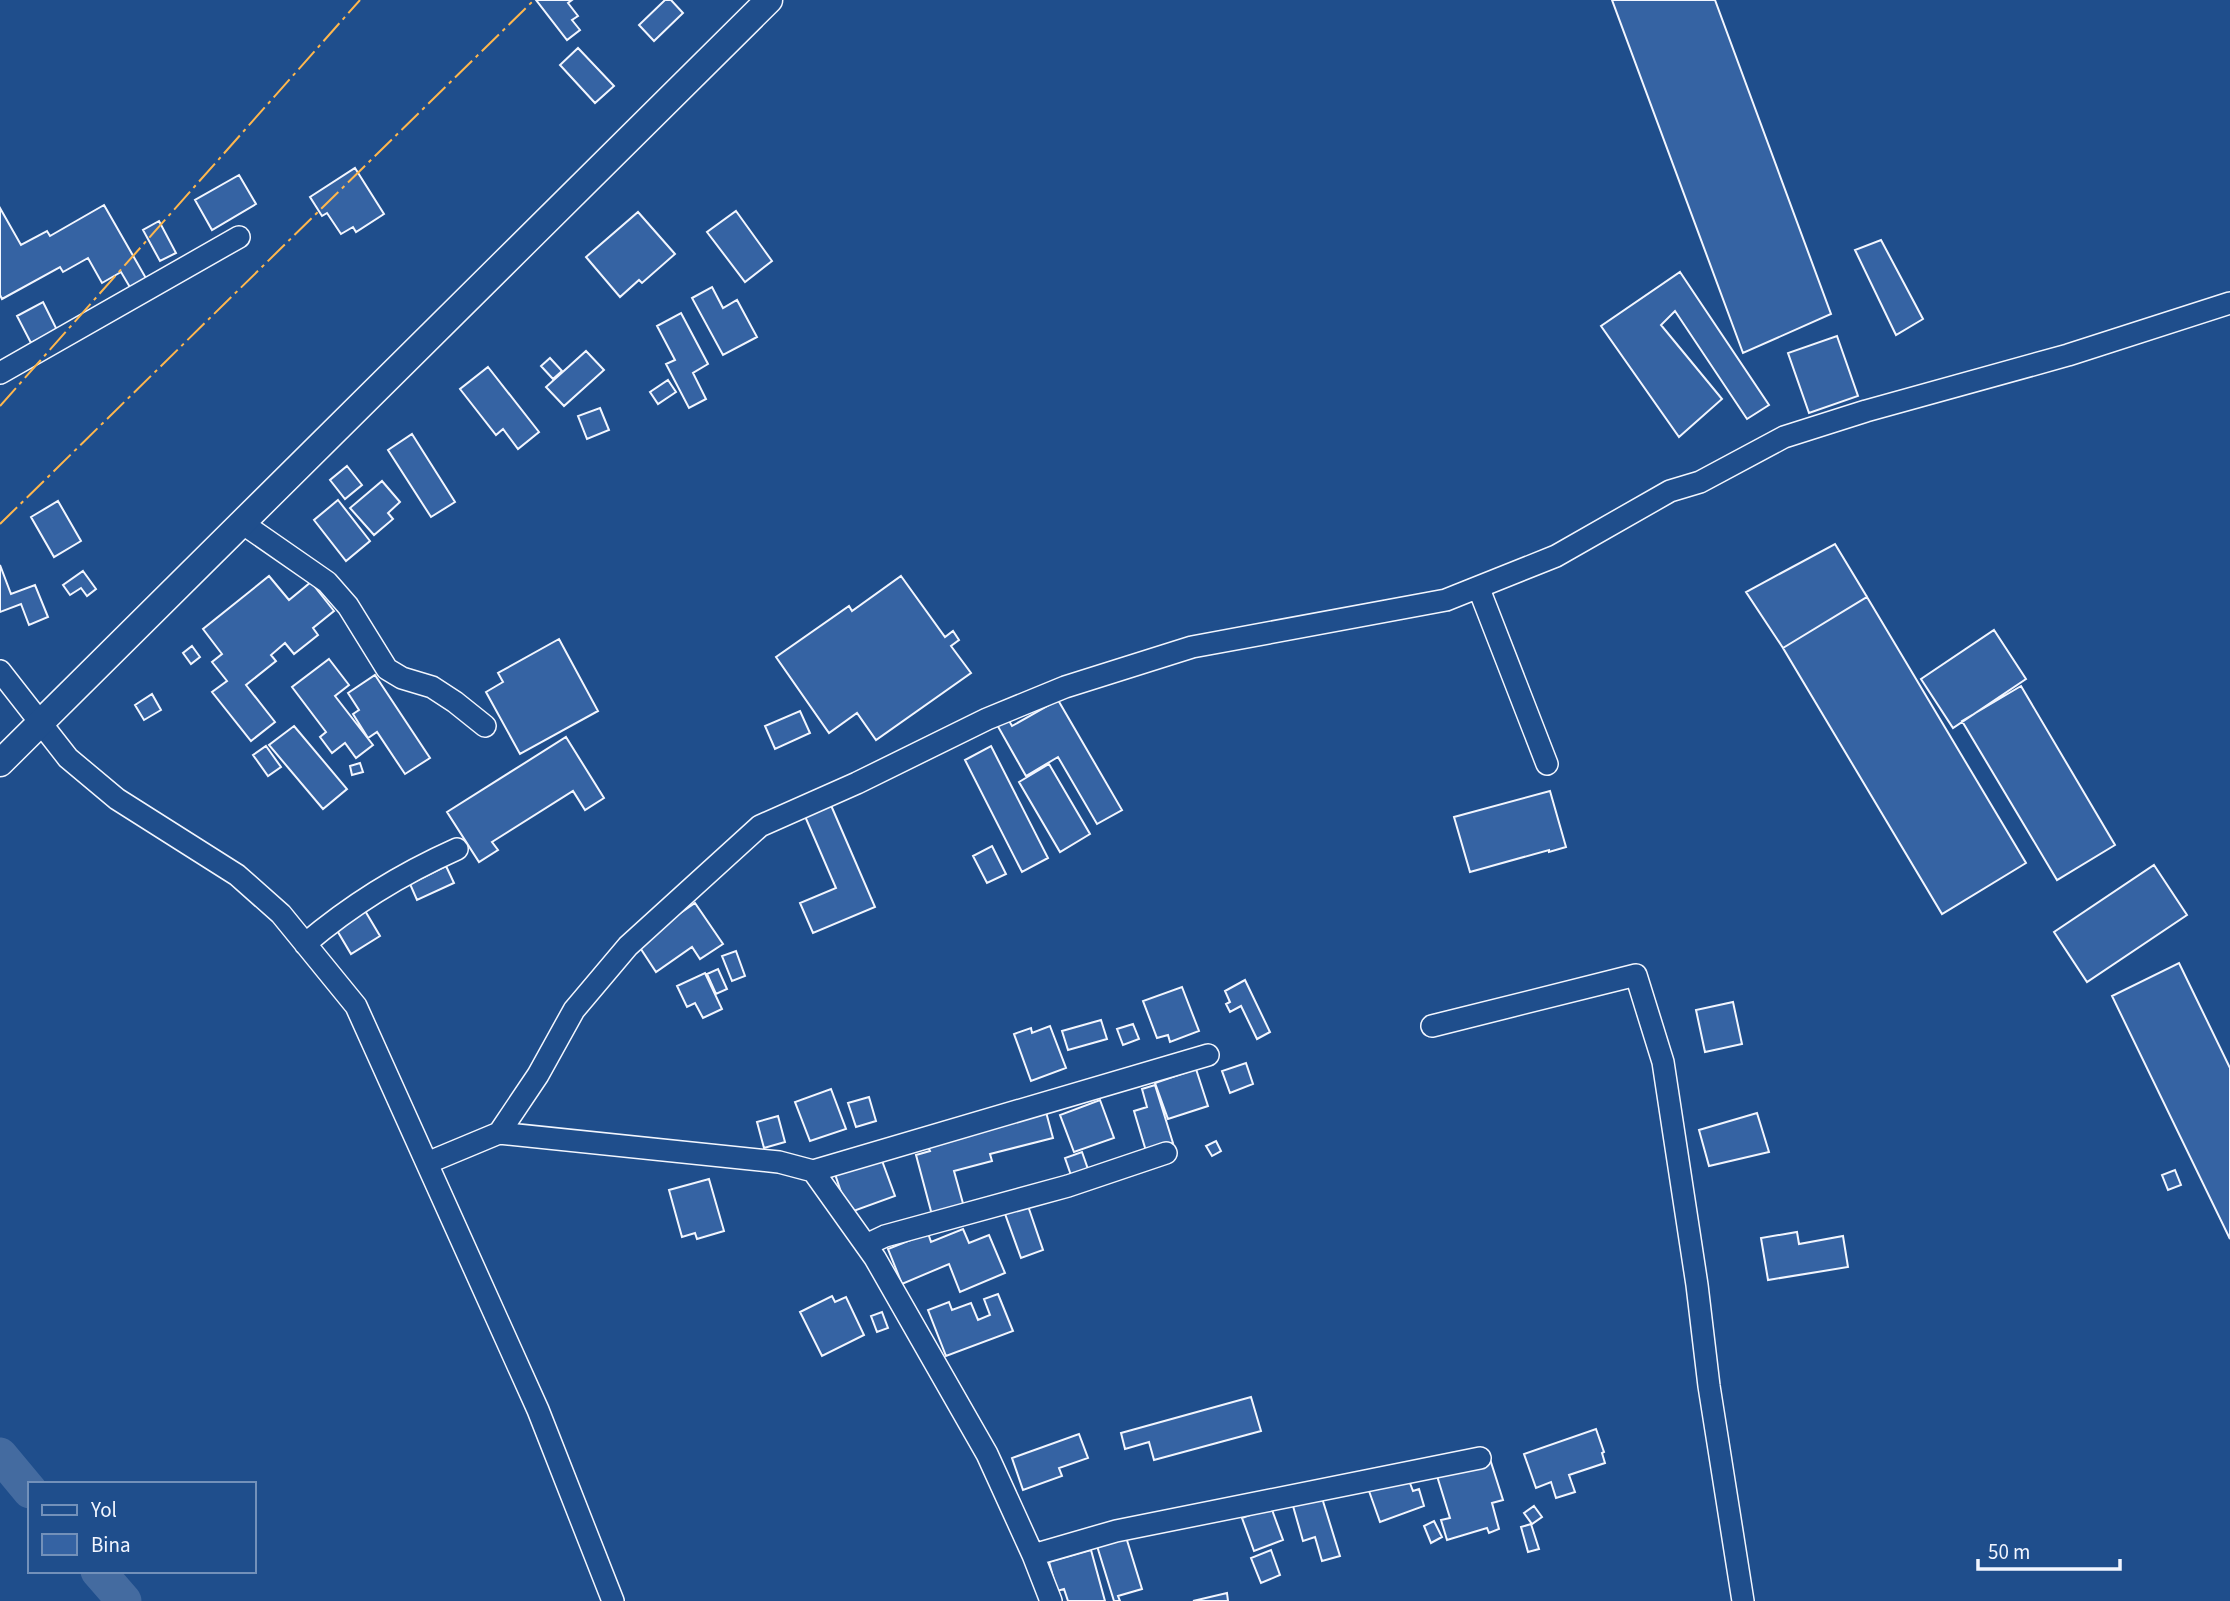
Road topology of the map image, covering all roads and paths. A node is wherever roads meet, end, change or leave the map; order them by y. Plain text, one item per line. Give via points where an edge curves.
1 (769, 0) edge
2 (239, 237) dead end
3 (2230, 303) edge
4 (0, 373) edge
5 (242, 523) junction
6 (1479, 589) junction
7 (0, 671) edge
8 (41, 722) junction
9 (485, 726) dead end
10 (0, 763) edge
11 (1547, 764) dead end
12 (457, 849) dead end
13 (305, 944) junction
14 (1432, 1026) dead end
15 (1208, 1055) dead end
16 (499, 1133) junction
17 (1166, 1153) dead end
18 (427, 1163) junction
19 (813, 1171) junction
20 (866, 1245) junction
21 (1480, 1458) dead end
22 (1033, 1555) junction
23 (612, 1600) edge
24 (1051, 1601) edge
25 (1743, 1601) edge

1 - 5 main road
2 - 4 street
3 - 6 street via 1784,438 1700,482 1670,491 1556,556
5 - 8 main road
5 - 9 street via 327,582 348,606 387,669 432,687
6 - 11 street
6 - 16 street via 1446,600 1192,647 1065,687 760,826 628,946 574,1010
7 - 8 street
8 - 10 main road
8 - 13 street via 68,758 117,799 237,875 281,914
12 - 13 street via 370,894
13 - 18 street via 356,1006
14 - 25 street via 1636,975 1663,1062
15 - 19 street
16 - 18 street
16 - 19 street via 779,1162
17 - 20 street
18 - 23 street via 538,1410
19 - 20 street
20 - 22 street via 987,1454
21 - 22 street via 1116,1531
22 - 24 street

